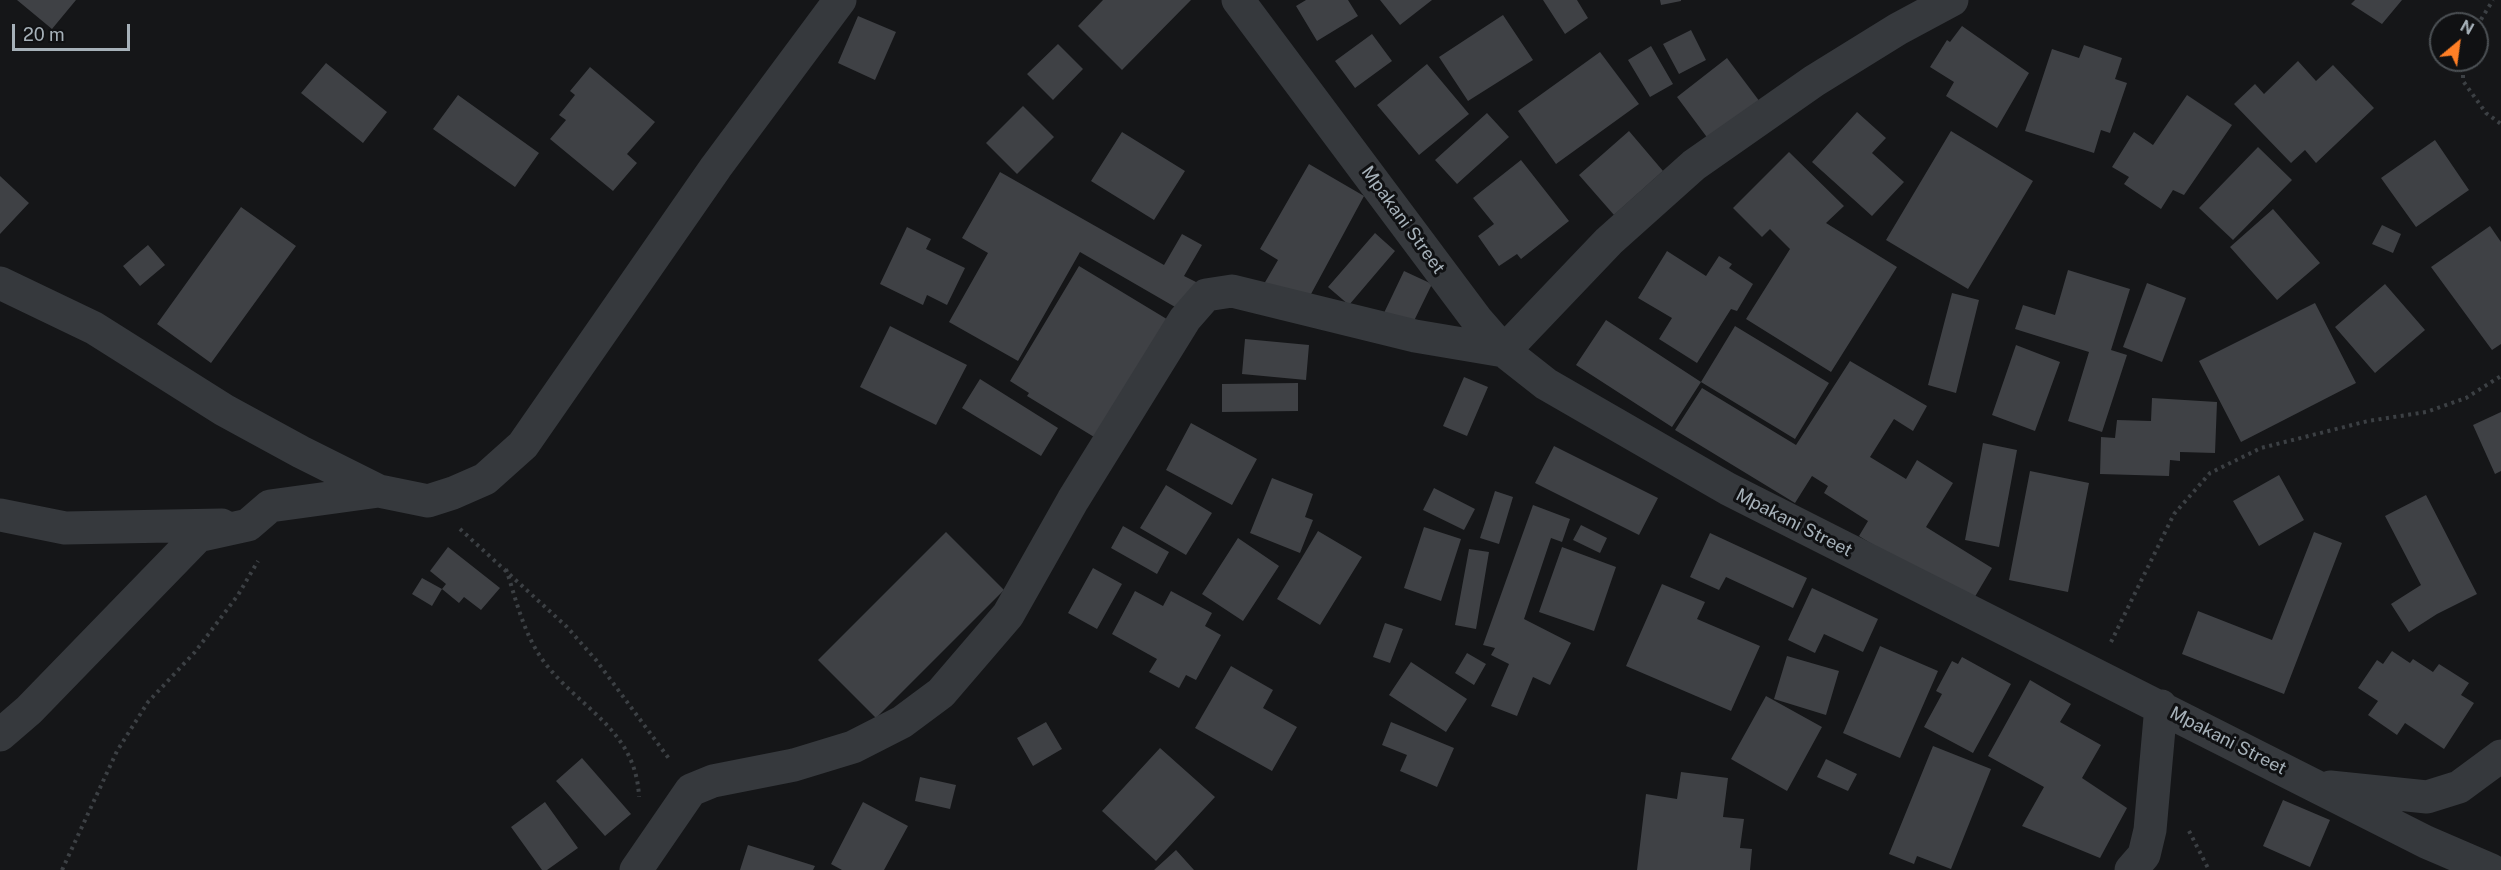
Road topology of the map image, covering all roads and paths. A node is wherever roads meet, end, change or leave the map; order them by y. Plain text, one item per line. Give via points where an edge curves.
1 (840, 0) edge
2 (1238, 0) edge
3 (1952, 0) edge
4 (2463, 72) edge
5 (2501, 124) edge
6 (0, 283) edge
7 (1504, 351) junction
8 (2501, 376) edge
9 (379, 491) junction
10 (428, 501) junction
11 (0, 515) edge
12 (248, 525) junction
13 (260, 558) dead end
14 (506, 568) junction
15 (2096, 673) junction
16 (2161, 706) junction
17 (0, 735) edge
18 (2501, 756) edge
19 (2316, 786) junction
20 (691, 790) junction
21 (639, 806) dead end
22 (62, 870) edge
23 (636, 870) edge
24 (2131, 870) edge
25 (2491, 870) edge

1 - 10 street via 716,167 523,445 485,479
2 - 7 street, Mpakani Street via 1453,289
3 - 7 street via 1814,81 1694,165 1609,241
4 - 5 path via 2463,81 2486,113
6 - 9 street via 94,328 224,410
7 - 15 street, Mpakani Street via 1556,390 1728,489
7 - 20 street via 1415,336 1232,291 1206,295 1185,319 1072,500 1008,615 941,693 902,722 853,747 794,765 713,781
8 - 15 path via 2466,398 2426,412 2368,421 2261,448 2210,473 2174,514
9 - 10 street
9 - 12 street via 270,506
10 - 14 path
11 - 12 street via 66,528
12 - 17 street via 198,536
13 - 22 path via 238,596 195,652 148,702 117,751
14 - 20 path via 596,660
14 - 21 path via 526,630 541,658 620,740 638,781
15 - 16 street, Mpakani Street
16 - 19 street, Mpakani Street
16 - 24 street via 2150,830 2144,855
18 - 19 street via 2459,787 2427,797
19 - 25 street, Mpakani Street
20 - 23 street

